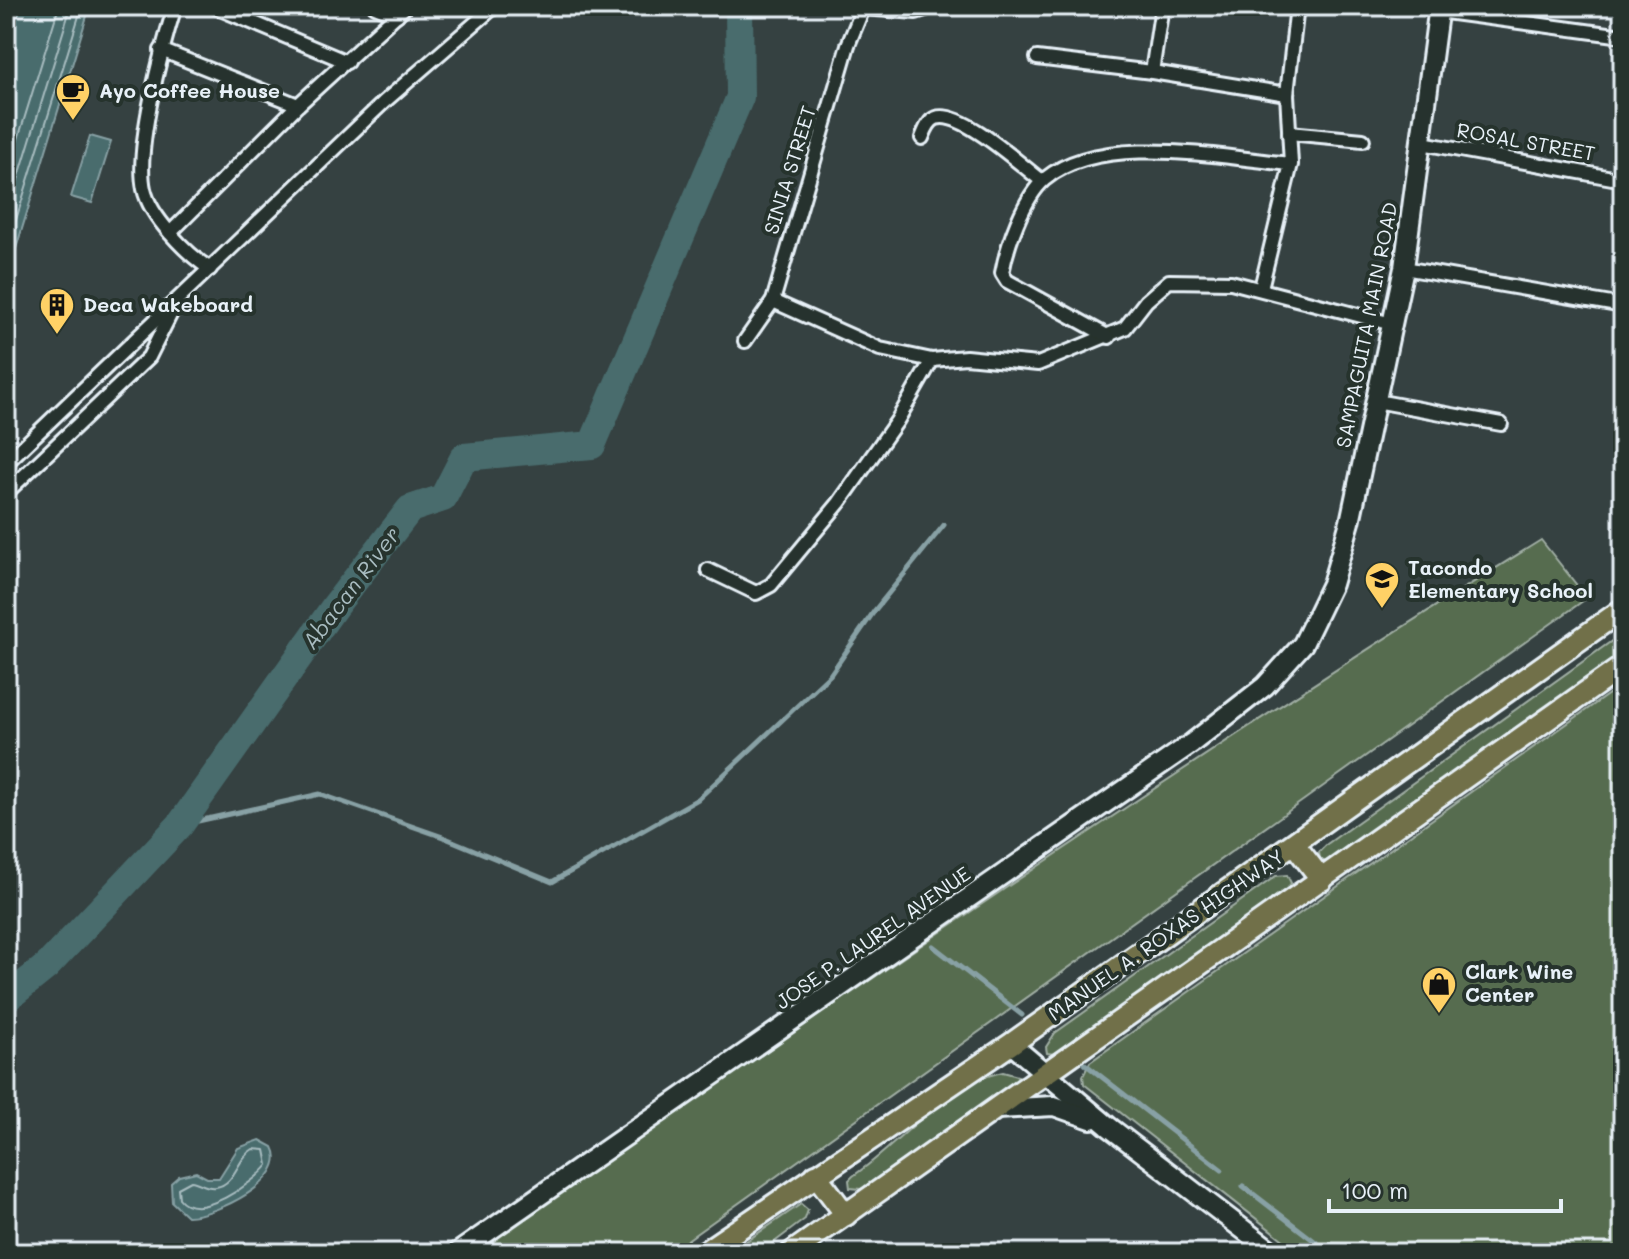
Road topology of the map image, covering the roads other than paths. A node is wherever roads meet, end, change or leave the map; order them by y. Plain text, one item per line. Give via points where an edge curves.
1 (175, 6) edge
2 (213, 6) edge
3 (375, 6) edge
4 (495, 6) edge
5 (935, 6) edge
6 (1162, 6) edge
7 (1297, 6) edge
8 (864, 7) edge
9 (1439, 8) edge
10 (401, 10) edge
11 (1623, 36) edge
12 (161, 50) junction
13 (1037, 58) dead end
14 (347, 62) junction
15 (1152, 72) junction
16 (1287, 94) junction
17 (298, 105) junction
18 (1289, 133) junction
19 (922, 138) dead end
20 (1363, 140) dead end
21 (1422, 143) junction
22 (1291, 164) junction
23 (1623, 180) edge
24 (1042, 181) junction
25 (170, 233) junction
26 (1404, 268) junction
27 (210, 269) junction
28 (1261, 288) junction
29 (773, 301) junction
30 (175, 305) junction
31 (1623, 306) edge
32 (1392, 324) junction
33 (1109, 337) junction
34 (745, 341) dead end
35 (932, 360) junction
36 (1376, 401) junction
37 (1501, 424) dead end
38 (6, 463) edge
39 (6, 493) edge
40 (708, 570) dead end
41 (1623, 609) edge
42 (1303, 644) joint
43 (1623, 666) edge
44 (1294, 844) junction
45 (1322, 880) junction
46 (1011, 1044) junction
47 (1047, 1076) junction
48 (996, 1109) junction
49 (1108, 1126) junction
50 (816, 1175) junction
51 (846, 1215) junction
52 (457, 1253) edge
53 (703, 1253) edge
54 (791, 1253) edge
55 (1274, 1253) edge

1 - 12 street
2 - 14 street
3 - 10 street
4 - 27 street via 384,102
5 - 8 street via 916,12
6 - 15 street
7 - 16 street
8 - 29 street, SINIA STREET via 848,45
9 - 11 street
9 - 21 street, SAMPAGUITA MAIN ROAD
10 - 14 street
12 - 17 street
12 - 25 street via 144,150 144,191
13 - 15 street
14 - 17 street
15 - 16 street
16 - 18 street
17 - 25 street
18 - 20 street
18 - 22 street
19 - 24 street via 938,117 951,119 990,139
21 - 23 street, ROSAL STREET
21 - 26 street, SAMPAGUITA MAIN ROAD
22 - 24 street via 1145,152 1105,154
22 - 28 street
24 - 33 street via 1002,273 1007,281
25 - 27 street
26 - 31 street
26 - 32 street, SAMPAGUITA MAIN ROAD
27 - 30 street
28 - 32 street
28 - 33 street via 1169,281 1125,328
29 - 34 street, SINIA STREET
29 - 35 street via 880,349
30 - 38 street
30 - 39 street via 149,357
32 - 36 street, SAMPAGUITA MAIN ROAD
33 - 35 street via 1038,364 966,357
35 - 40 street via 897,421 771,585 756,593
36 - 37 street
36 - 42 street, SAMPAGUITA MAIN ROAD via 1332,584
41 - 44 main road, MANUEL A. ROXAS HIGHWAY
42 - 52 street, JOSE P. LAUREL AVENUE via 1265,686 1192,743
43 - 45 main road
44 - 45 main road
44 - 46 main road, MANUEL A. ROXAS HIGHWAY
45 - 47 main road
46 - 47 street
46 - 50 main road, MANUEL A. ROXAS HIGHWAY
47 - 48 main road
47 - 49 street
48 - 49 street via 1054,1106
48 - 51 main road
49 - 55 street
50 - 51 main road
50 - 53 main road, MANUEL A. ROXAS HIGHWAY
51 - 54 main road

